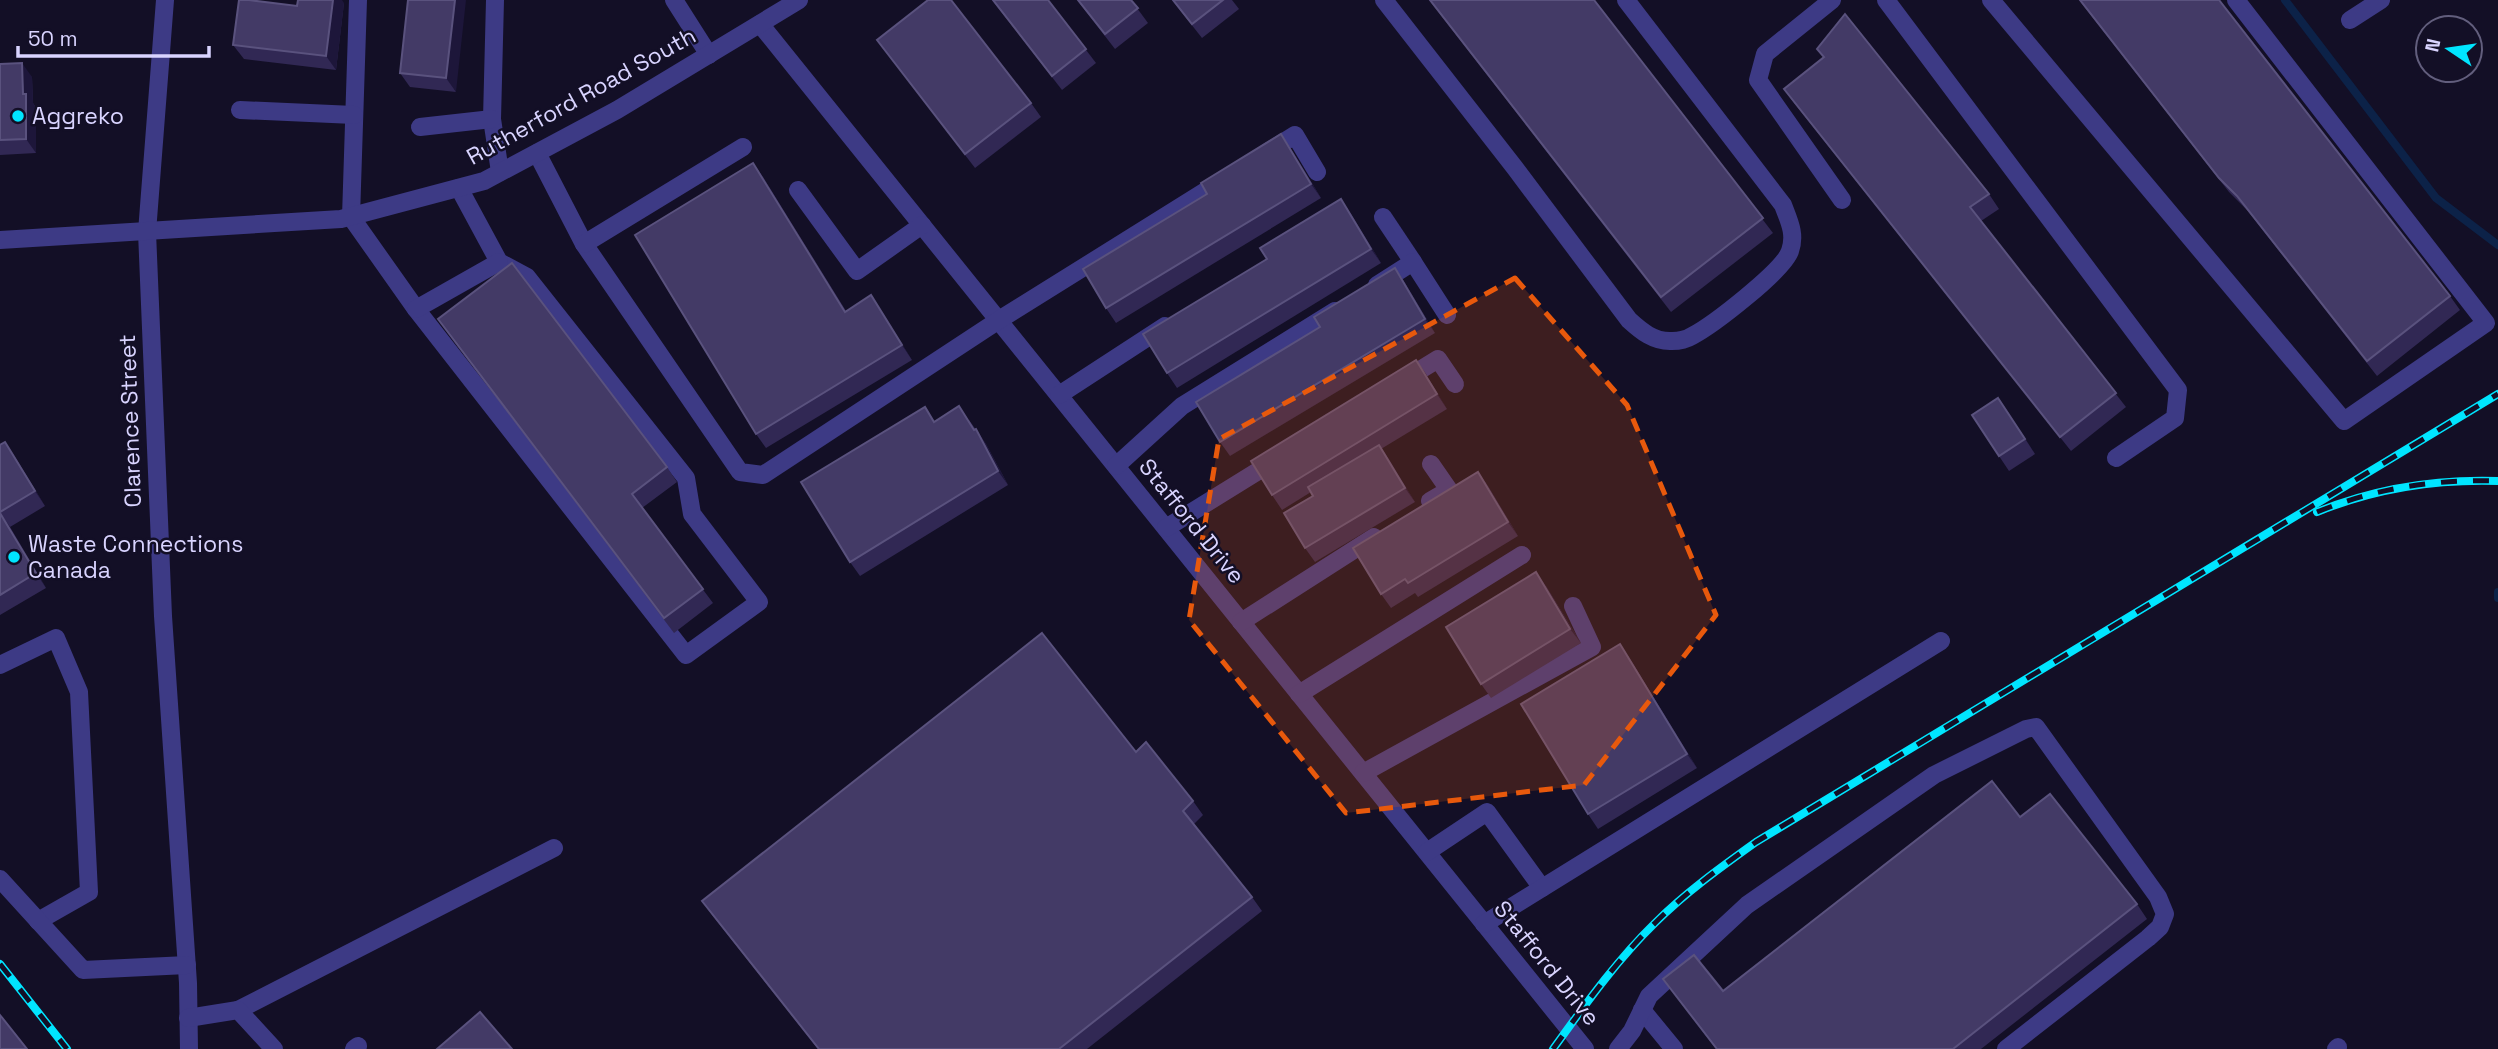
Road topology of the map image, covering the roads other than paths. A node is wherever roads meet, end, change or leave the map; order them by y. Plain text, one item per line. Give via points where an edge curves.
1 (164, 0) edge
2 (358, 0) edge
3 (495, 0) edge
4 (674, 0) edge
5 (799, 0) edge
6 (1384, 0) edge
7 (1626, 0) edge
8 (1832, 0) edge
9 (1886, 0) edge
10 (1991, 0) edge
11 (2236, 0) edge
12 (2381, 0) edge
13 (2350, 20) dead end
14 (760, 24) junction
15 (709, 55) junction
16 (240, 110) dead end
17 (354, 115) junction
18 (492, 118) junction
19 (420, 127) dead end
20 (743, 147) dead end
21 (537, 152) junction
22 (1317, 172) dead end
23 (500, 173) junction
24 (459, 188) junction
25 (798, 190) dead end
26 (1842, 200) dead end
27 (351, 217) junction
28 (1383, 217) dead end
29 (922, 225) junction
30 (147, 232) junction
31 (0, 240) edge
32 (584, 244) junction
33 (499, 262) junction
34 (1413, 262) junction
35 (416, 309) junction
36 (1447, 315) dead end
37 (1175, 319) edge
38 (999, 320) junction
39 (1455, 384) dead end
40 (1391, 388) edge
41 (1059, 395) junction
42 (1296, 447) edge
43 (2116, 458) dead end
44 (1431, 464) dead end
45 (1116, 466) junction
46 (1414, 512) edge
47 (1391, 526) edge
48 (1166, 528) junction
49 (1522, 555) dead end
50 (1573, 606) dead end
51 (1241, 622) junction
52 (1941, 641) dead end
53 (0, 665) edge
54 (1299, 694) junction
55 (1363, 773) junction
56 (554, 848) dead end
57 (1427, 852) junction
58 (0, 879) edge
59 (1542, 888) junction
60 (38, 921) junction
61 (1484, 924) junction
62 (187, 965) junction
63 (238, 1010) junction
64 (1642, 1010) junction
65 (188, 1018) junction
66 (189, 1049) edge
67 (274, 1049) edge
68 (1584, 1049) edge
69 (1618, 1049) edge
70 (1674, 1049) edge
71 (2006, 1049) edge

1 - 30 street, Clarence Street
2 - 17 street
3 - 18 street
4 - 15 street
5 - 14 street, Rutherford Road South
6 - 7 street via 1629,320 1656,339 1671,341 1690,337 1750,294 1790,254 1794,232 1783,205
8 - 26 street via 1765,54 1758,80
9 - 43 street via 2178,390 2175,418
10 - 11 street via 2344,421 2486,323
12 - 13 street
14 - 15 street, Rutherford Road South
14 - 29 street, Stafford Drive
15 - 21 street, Rutherford Road South
16 - 17 street
17 - 27 street
18 - 19 street
18 - 23 street
20 - 32 street
21 - 23 street, Rutherford Road South
21 - 32 street
22 - 38 street via 1295,135
23 - 24 street, Rutherford Road South
24 - 27 street, Rutherford Road South
24 - 33 street
25 - 29 street via 857,271
27 - 30 street, Rutherford Road South
27 - 35 street
28 - 34 street
29 - 38 street, Stafford Drive
30 - 31 street, Rutherford Road South
30 - 62 street, Clarence Street via 163,616
32 - 38 street via 740,472 763,475
33 - 35 street
33 - 35 street via 527,277 686,478 692,514 759,602 687,655
34 - 36 street
34 - 45 street via 1182,406
37 - 41 street
38 - 41 street, Stafford Drive
39 - 40 street via 1438,359
41 - 45 street, Stafford Drive
42 - 48 street
44 - 46 street via 1448,490
45 - 48 street, Stafford Drive
47 - 51 street
48 - 51 street, Stafford Drive
49 - 54 street
50 - 55 street via 1592,647
51 - 54 street, Stafford Drive
52 - 59 street
53 - 60 street via 56,638 79,692 89,892
54 - 55 street, Stafford Drive
55 - 57 street, Stafford Drive
56 - 63 street
57 - 59 street via 1488,812
57 - 61 street, Stafford Drive
58 - 60 street
59 - 61 street
60 - 62 street via 83,970
61 - 68 street, Stafford Drive
62 - 65 street, Clarence Street
63 - 65 street
63 - 67 street
64 - 69 street
64 - 70 street
64 - 71 street via 1649,996 1747,905 1934,775 2036,727 2158,897 2165,914 2148,938
65 - 66 street, Clarence Street

